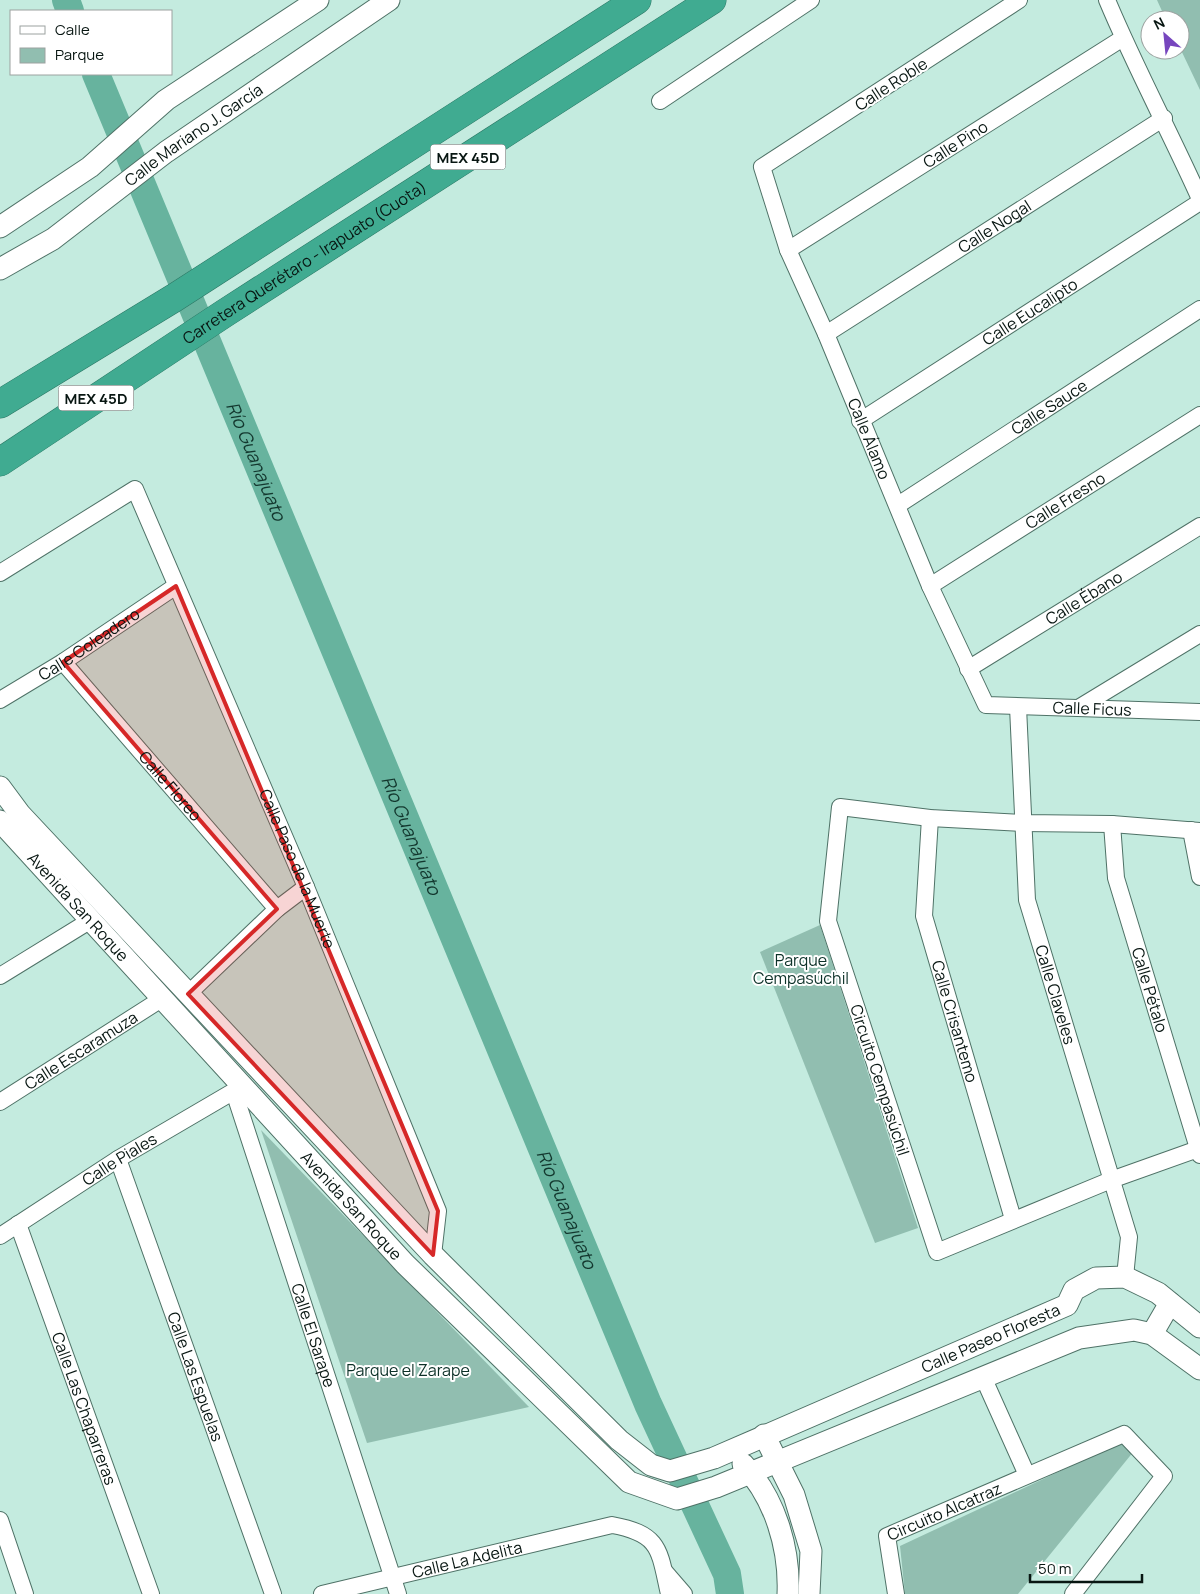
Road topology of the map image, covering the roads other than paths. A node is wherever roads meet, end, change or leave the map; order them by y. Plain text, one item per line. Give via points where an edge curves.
1 (318, 0) edge
2 (389, 0) edge
3 (637, 0) edge
4 (712, 0) edge
5 (811, 0) edge
6 (1019, 0) edge
7 (1107, 0) edge
8 (1123, 38) junction
9 (660, 101) dead end
10 (1164, 118) junction
11 (762, 167) joint
12 (1200, 200) edge
13 (0, 227) edge
14 (788, 250) junction
15 (0, 269) edge
16 (1200, 309) edge
17 (826, 334) junction
18 (0, 404) edge
19 (1200, 415) edge
20 (860, 421) junction
21 (0, 462) edge
22 (898, 505) junction
23 (1200, 526) edge
24 (0, 573) edge
25 (176, 586) junction
26 (930, 586) junction
27 (1200, 634) edge
28 (63, 662) junction
29 (968, 669) junction
30 (0, 700) edge
31 (986, 705) joint
32 (1018, 707) junction
33 (1080, 707) junction
34 (1200, 712) edge
35 (0, 787) edge
36 (930, 818) junction
37 (6, 822) edge
38 (1022, 823) junction
39 (1112, 824) junction
40 (1196, 831) edge
41 (0, 848) edge
42 (30, 855) junction
43 (1200, 877) edge
44 (306, 887) junction
45 (277, 909) junction
46 (90, 920) junction
47 (0, 976) edge
48 (188, 994) junction
49 (163, 998) junction
50 (239, 1089) junction
51 (0, 1102) edge
52 (1199, 1152) edge
53 (118, 1159) junction
54 (1111, 1180) junction
55 (1013, 1219) junction
56 (18, 1224) junction
57 (0, 1236) edge
58 (433, 1255) junction
59 (1125, 1278) junction
60 (1170, 1303) junction
61 (1067, 1305) junction
62 (1200, 1327) edge
63 (1152, 1334) junction
64 (1079, 1338) junction
65 (1200, 1369) edge
66 (983, 1377) junction
67 (764, 1435) junction
68 (723, 1454) junction
69 (778, 1462) junction
70 (752, 1473) junction
71 (1027, 1475) junction
72 (720, 1485) junction
73 (771, 1509) junction
74 (0, 1520) edge
75 (664, 1571) junction
76 (392, 1578) junction
77 (25, 1594) edge
78 (151, 1594) edge
79 (274, 1594) edge
80 (322, 1594) edge
81 (398, 1594) edge
82 (669, 1594) edge
83 (684, 1594) edge
84 (788, 1594) edge
85 (809, 1594) edge
86 (896, 1594) edge
87 (1073, 1594) edge

1 - 13 street via 166,100 90,167
2 - 15 street, Calle Mariano J. García via 166,152 53,239
3 - 18 highway, MEX 45D via 174,298
4 - 21 highway, Carretera Querétaro - Irapuato (Cuota) / MEX 45D via 225,313
5 - 9 street
6 - 11 street, Calle Roble
7 - 8 street
8 - 10 street
8 - 14 street, Calle Pino
10 - 12 street
10 - 17 street, Calle Nogal
11 - 14 street, Calle Álamo
12 - 20 street, Calle Eucalipto
14 - 17 street, Calle Álamo
16 - 22 street, Calle Sauce
17 - 20 street, Calle Álamo
19 - 26 street, Calle Fresno
20 - 22 street, Calle Álamo
22 - 26 street, Calle Álamo
23 - 29 street, Calle Ébano
24 - 25 street, Calle Paso de la Muerte via 135,489
25 - 28 street, Calle Coleadero
25 - 44 street, Calle Paso de la Muerte
26 - 29 street, Calle Álamo
27 - 33 street
28 - 30 street, Calle Coleadero
28 - 45 street, Calle Floreo
29 - 31 street, Calle Álamo
31 - 32 street, Calle Ficus
32 - 33 street, Calle Ficus
32 - 38 street, Calle Claveles
33 - 34 street, Calle Ficus
35 - 37 street, Avenida San Roque
36 - 38 street, Circuito Cempasúchil
36 - 55 street, Calle Crisantemo via 924,916
36 - 55 street, Circuito Cempasúchil via 840,807 828,921 937,1252
37 - 42 street, Avenida San Roque
37 - 48 street, Avenida San Roque
38 - 39 street, Circuito Cempasúchil
38 - 54 street, Calle Claveles via 1027,900
39 - 40 street, Circuito Cempasúchil
39 - 52 street, Calle Pétalo via 1116,878
40 - 43 street
41 - 42 street
42 - 46 street, Avenida San Roque
44 - 45 street
44 - 58 street, Calle Paso de la Muerte via 438,1211
45 - 48 street
46 - 47 street
46 - 49 street, Avenida San Roque
48 - 58 street, Avenida San Roque
49 - 50 street, Avenida San Roque
49 - 51 street, Calle Escaramuza
50 - 53 street, Calle Piales
50 - 72 street, Avenida San Roque via 405,1264 629,1482 677,1499
50 - 76 street, Calle El Sarape
52 - 54 street, Circuito Cempasúchil
53 - 56 street, Calle Piales
53 - 79 street, Calle Las Espuelas
54 - 55 street, Circuito Cempasúchil
54 - 59 street, Calle Claveles via 1129,1237
56 - 57 street, Calle Piales
56 - 78 street, Calle Las Chaparreras
58 - 68 street, Avenida San Roque via 619,1440 650,1464 670,1471
59 - 60 street, Calle Paseo Floresta via 1158,1293
59 - 61 street, Calle Paseo Floresta via 1096,1278 1074,1290
60 - 62 street, Calle Paseo Floresta
60 - 63 street
61 - 64 street
61 - 67 street, Calle Paseo Floresta
63 - 64 street, Calle Paseo Floresta via 1134,1330
63 - 65 street, Calle Paseo Floresta
64 - 66 street, Calle Paseo Floresta
66 - 69 street, Calle Paseo Floresta
66 - 71 street
67 - 68 street, Avenida San Roque
67 - 69 street
68 - 70 street
69 - 70 street, Avenida San Roque
69 - 85 street via 794,1495 811,1550
70 - 72 street, Avenida San Roque
70 - 73 street
71 - 86 street, Circuito Alcatraz via 887,1536
71 - 87 street, Circuito Alcatraz via 1124,1434 1164,1476
72 - 73 street via 748,1493
73 - 84 street via 784,1540 789,1572
74 - 77 street
75 - 76 street, Calle La Adelita via 656,1546 646,1534 612,1525
75 - 82 street
75 - 83 street
76 - 80 street, Calle La Adelita
76 - 81 street, Calle El Sarape

